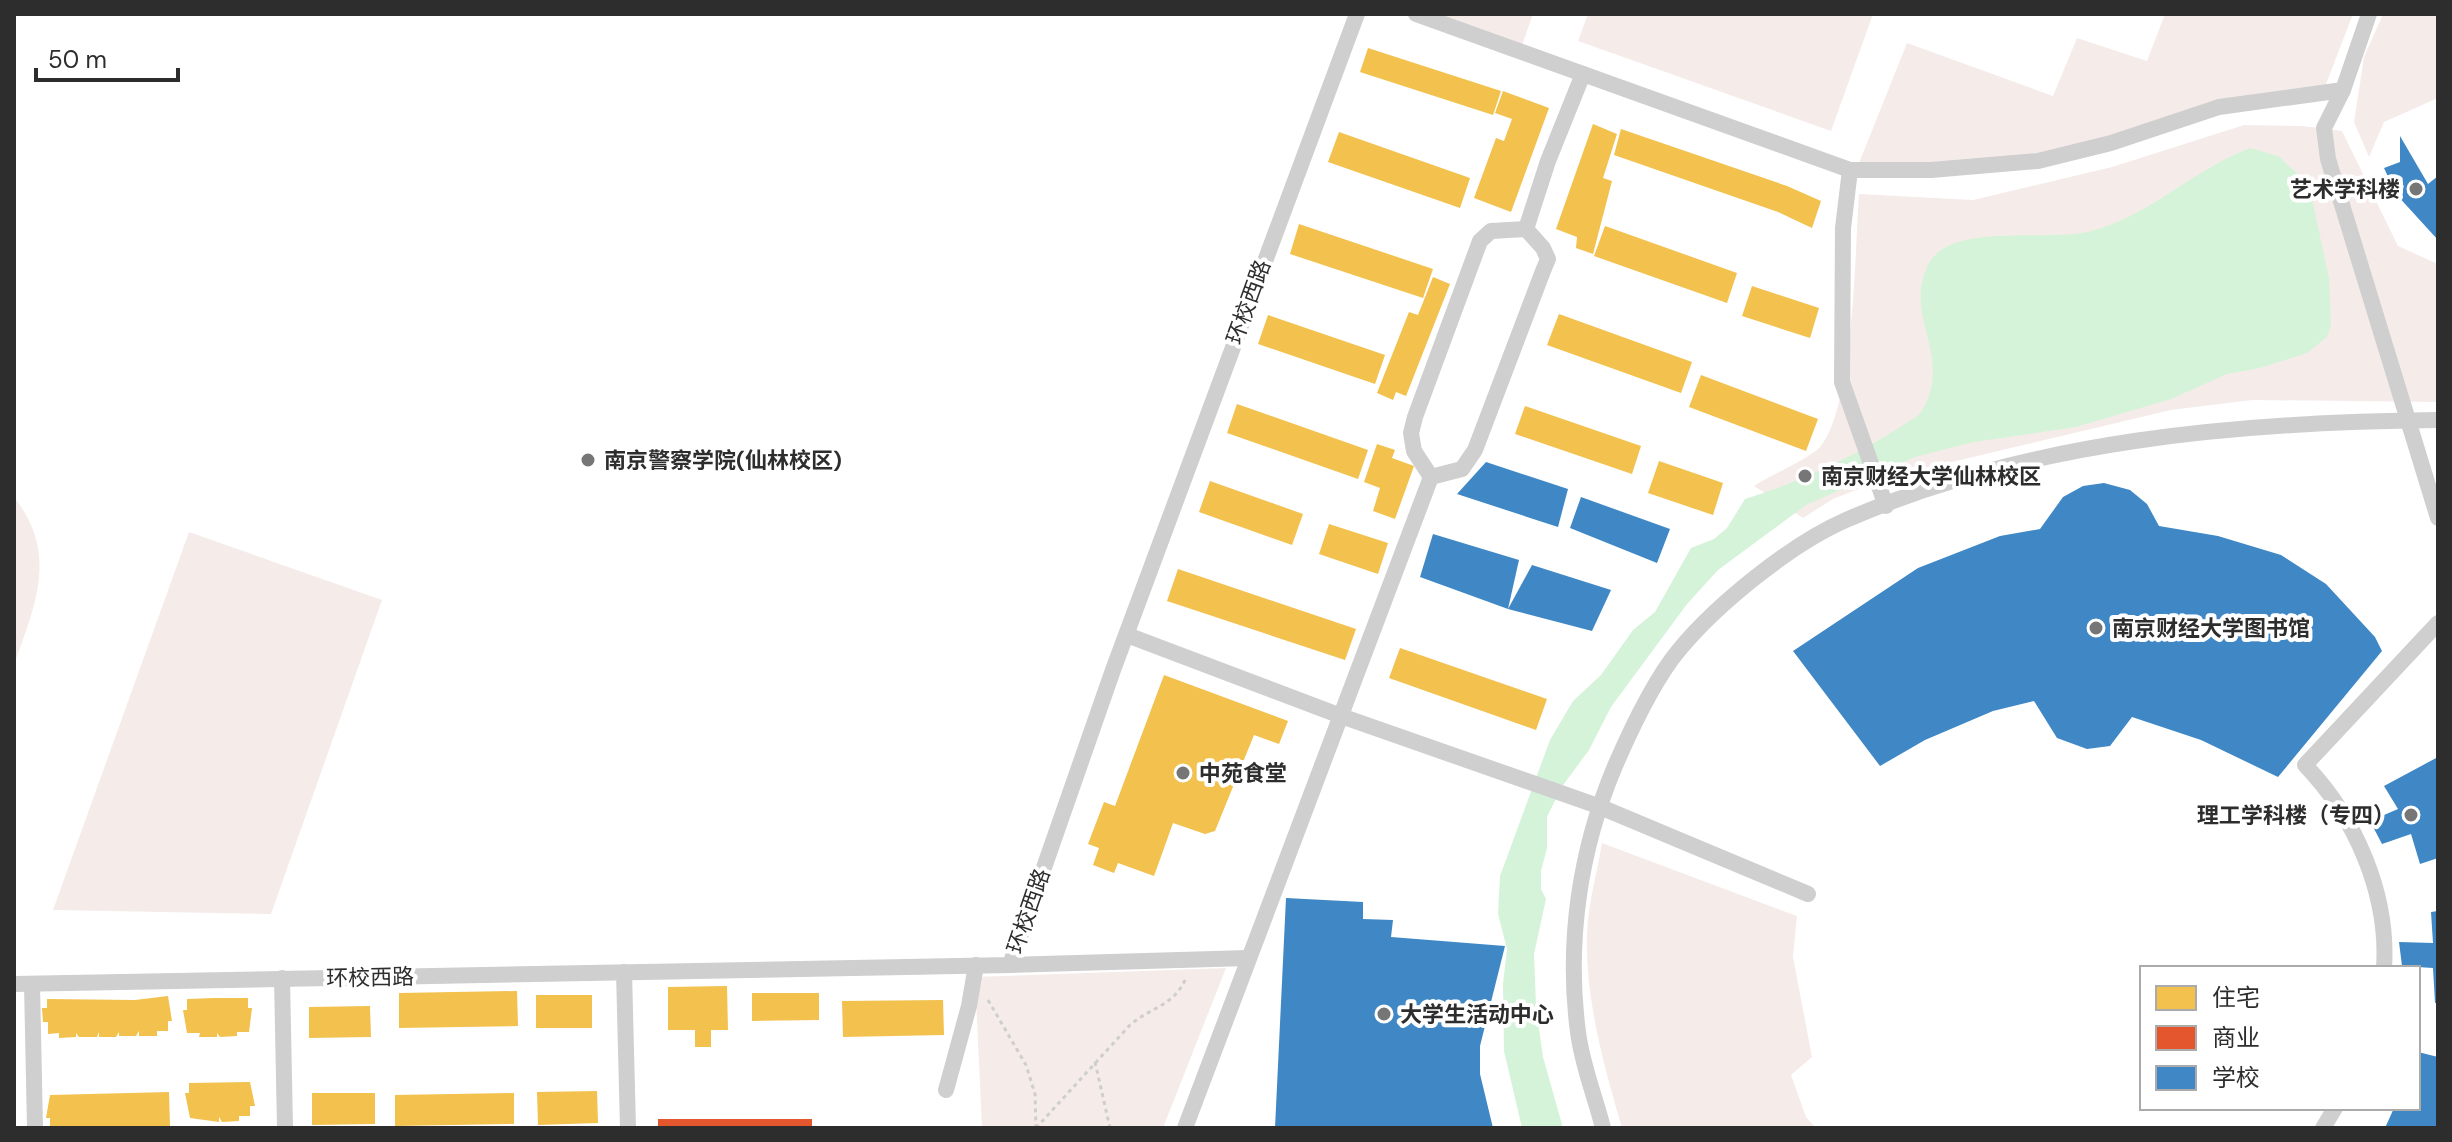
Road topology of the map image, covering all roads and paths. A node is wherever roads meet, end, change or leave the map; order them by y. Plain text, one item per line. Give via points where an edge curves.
1 (1357, 14) edge
2 (1416, 14) edge
3 (2369, 14) edge
4 (1583, 74) junction
5 (2343, 90) junction
6 (1850, 170) junction
7 (1526, 229) junction
8 (2438, 420) edge
9 (2408, 421) junction
10 (1431, 477) junction
11 (1886, 506) junction
12 (2438, 518) edge
13 (2438, 623) edge
14 (1127, 635) junction
15 (1341, 716) junction
16 (1598, 806) junction
17 (1808, 894) dead end
18 (1194, 958) junction
19 (1248, 958) junction
20 (976, 965) junction
21 (1010, 965) junction
22 (2384, 966) edge
23 (624, 972) junction
24 (282, 978) junction
25 (14, 984) edge
26 (32, 984) junction
27 (973, 985) junction
28 (1095, 1062) junction
29 (946, 1090) dead end
30 (2334, 1110) edge
31 (35, 1128) edge
32 (285, 1128) edge
33 (628, 1128) edge
34 (1036, 1128) edge
35 (1110, 1128) edge
36 (1185, 1128) edge
37 (1603, 1128) edge
38 (2323, 1128) edge

1 - 14 street, 环校西路
2 - 4 street
3 - 5 street
4 - 6 street
4 - 7 street
5 - 6 street via 2219,107 2038,161
5 - 9 street via 2324,128 2328,159
6 - 11 street via 1843,228 1842,382
7 - 10 street via 1548,259 1475,450 1462,469
7 - 10 street via 1491,231 1480,241 1440,342 1411,433 1414,451
8 - 9 street
9 - 11 street via 2248,428 2103,447 1971,476
9 - 12 street
10 - 15 street
11 - 16 street via 1844,521 1753,578 1679,651 1627,737
13 - 22 street via 2305,765 2331,792 2368,865
14 - 15 street
14 - 21 street, 环校西路
15 - 16 street
15 - 19 street
16 - 17 street
16 - 37 street via 1585,852 1573,968 1578,1034
18 - 19 street
18 - 21 street
18 - 28 path via 1168,1005 1143,1014
19 - 36 street
20 - 21 street, 环校西路
20 - 23 street, 环校西路
20 - 27 street
23 - 24 street, 环校西路
23 - 33 street
24 - 26 street, 环校西路
24 - 32 street
25 - 26 street, 环校西路
26 - 31 street
27 - 29 street
27 - 34 path via 994,1006 1026,1065 1035,1094
28 - 34 path
28 - 35 path
30 - 38 street

